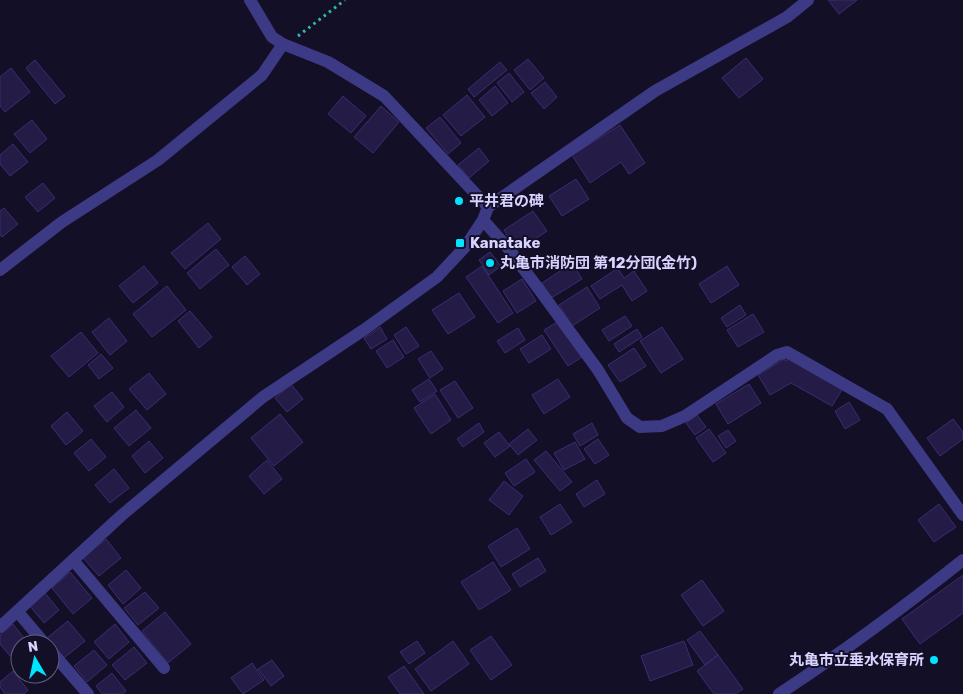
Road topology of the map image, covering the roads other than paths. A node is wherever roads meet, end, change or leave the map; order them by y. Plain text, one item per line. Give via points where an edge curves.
1 (250, 0) edge
2 (808, 0) edge
3 (283, 44) junction
4 (488, 207) junction
5 (482, 220) junction
6 (0, 270) edge
7 (963, 515) edge
8 (73, 560) junction
9 (963, 560) edge
10 (17, 611) junction
11 (0, 626) edge
12 (37, 634) edge
13 (60, 662) edge
14 (164, 668) dead end
15 (88, 694) edge
16 (780, 694) edge

1 - 3 street via 272,37
2 - 4 street via 787,17 655,91
3 - 4 street via 328,62 384,96
3 - 6 street via 262,75 165,154 62,222
4 - 5 street
5 - 7 street via 538,288 598,370 627,418 640,427 662,426 686,416 777,355 787,352 887,409
5 - 8 street via 465,247 437,277 263,397
8 - 10 street
8 - 14 street
9 - 16 street
10 - 11 street
10 - 12 street
13 - 15 street

